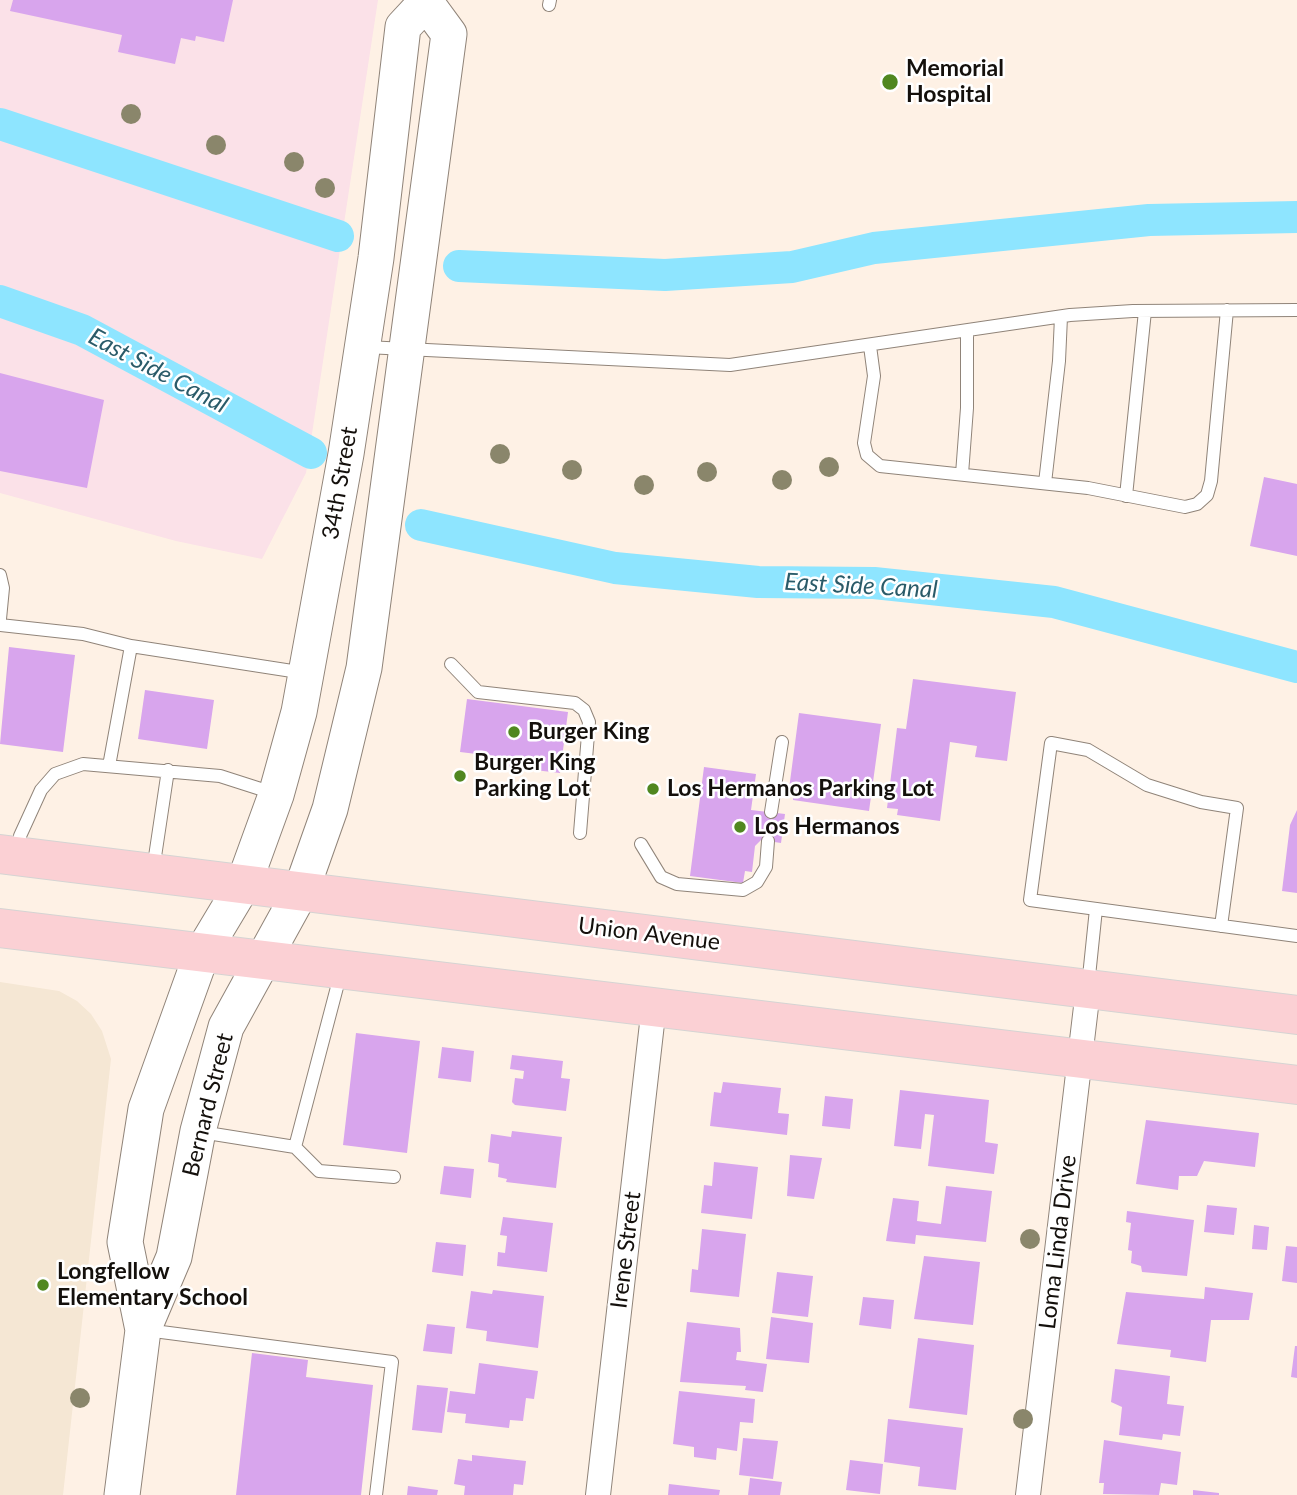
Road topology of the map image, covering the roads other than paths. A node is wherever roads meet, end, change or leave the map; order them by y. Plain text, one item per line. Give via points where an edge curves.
1 (427, 2) edge
2 (1227, 310) junction
3 (1297, 310) edge
4 (1145, 311) junction
5 (1061, 317) junction
6 (967, 332) junction
7 (870, 346) junction
8 (362, 347) junction
9 (408, 350) junction
10 (962, 474) junction
11 (1045, 483) junction
12 (1126, 496) junction
13 (0, 575) edge
14 (0, 619) edge
15 (0, 625) edge
16 (131, 646) junction
17 (451, 664) dead end
18 (305, 673) junction
19 (782, 742) dead end
20 (109, 766) junction
21 (168, 770) junction
22 (276, 795) junction
23 (771, 812) dead end
24 (580, 833) dead end
25 (768, 841) dead end
26 (641, 844) dead end
27 (9, 855) edge
28 (153, 872) junction
29 (243, 883) junction
30 (301, 891) junction
31 (1096, 909) junction
32 (1221, 926) junction
33 (0, 928) edge
34 (1297, 936) edge
35 (202, 953) junction
36 (262, 960) junction
37 (341, 970) junction
38 (1088, 990) junction
39 (654, 1006) junction
40 (1297, 1015) edge
41 (1080, 1059) junction
42 (1297, 1085) edge
43 (198, 1131) junction
44 (295, 1147) junction
45 (394, 1177) dead end
46 (143, 1330) junction
47 (122, 1495) edge
48 (376, 1495) edge
49 (598, 1495) edge
50 (1028, 1495) edge

1 - 8 street, 34th Street via 403,27
1 - 9 street, 34th Street via 449,34
2 - 3 lane
2 - 4 lane
2 - 12 lane via 1207,495 1185,507
4 - 5 lane
4 - 12 lane
5 - 6 lane
5 - 11 lane
6 - 7 lane
6 - 10 lane
7 - 9 lane via 730,365
7 - 10 lane via 874,376 864,443 867,455 880,466
8 - 9 lane
8 - 18 street, 34th Street
9 - 30 street, 34th Street via 364,667 330,809
10 - 11 lane
11 - 12 lane
13 - 14 lane
15 - 16 lane via 83,634
16 - 18 lane
16 - 20 lane
17 - 24 lane via 478,692 575,704 584,710 589,722
18 - 22 street, 34th Street
19 - 23 lane
20 - 21 lane
20 - 27 lane via 83,764 55,774 41,790
21 - 22 lane via 220,776
21 - 28 lane
22 - 29 street, 34th Street
25 - 26 lane via 766,867 757,882 743,890 677,884 661,877
27 - 28 main road, Union Avenue
28 - 29 main road, Union Avenue
29 - 30 main road, Union Avenue
29 - 35 street, 34th Street
30 - 36 street, Bernard Street
30 - 38 main road, Union Avenue
31 - 32 lane
31 - 32 lane via 1030,900 1051,743 1088,750 1147,785 1237,808
31 - 38 lane
32 - 34 lane
33 - 35 main road
35 - 36 main road
35 - 46 street, Bernard Street via 144,1122 125,1242
36 - 37 main road
36 - 43 street, Bernard Street via 226,1027
37 - 39 main road
37 - 44 lane
38 - 40 main road, Union Avenue
38 - 41 street, Loma Linda Drive
39 - 41 main road
39 - 49 street, Irene Street
41 - 42 main road
41 - 50 street, Loma Linda Drive
43 - 44 lane
43 - 46 street, Bernard Street via 174,1257
44 - 45 lane via 319,1171
46 - 47 street, Bernard Street
46 - 48 lane via 392,1362

